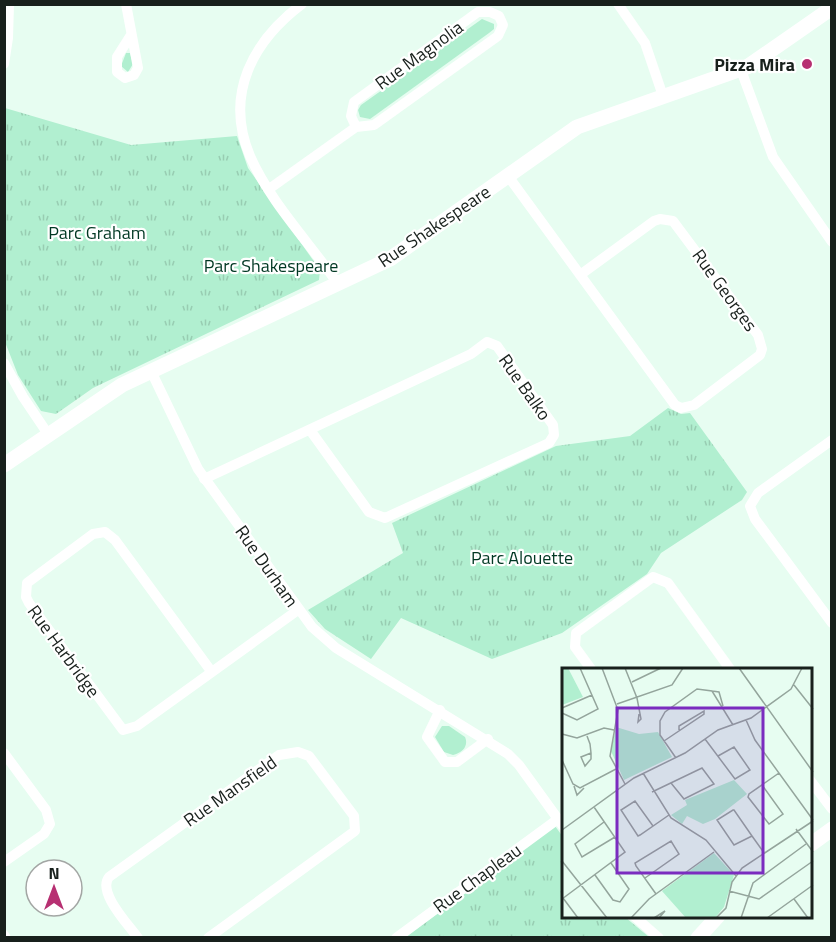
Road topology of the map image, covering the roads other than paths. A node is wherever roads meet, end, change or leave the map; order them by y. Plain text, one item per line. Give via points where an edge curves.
1 (9, 4) edge
2 (126, 4) edge
3 (302, 4) edge
4 (618, 4) edge
5 (831, 9) edge
6 (131, 35) dead end
7 (4, 64) edge
8 (741, 70) junction
9 (663, 96) junction
10 (357, 128) junction
11 (508, 176) junction
12 (269, 189) junction
13 (831, 242) edge
14 (580, 275) junction
15 (338, 284) junction
16 (4, 363) edge
17 (151, 371) junction
18 (310, 430) junction
19 (48, 434) junction
20 (831, 440) edge
21 (4, 465) edge
22 (204, 478) junction
23 (298, 610) junction
24 (831, 623) edge
25 (590, 668) edge
26 (729, 668) edge
27 (211, 671) junction
28 (440, 710) junction
29 (488, 740) junction
30 (4, 753) edge
31 (812, 783) edge
32 (831, 808) edge
33 (561, 823) edge
34 (831, 829) edge
35 (812, 843) edge
36 (4, 862) edge
37 (636, 918) edge
38 (715, 918) edge
39 (138, 938) edge
40 (208, 938) edge
41 (396, 938) edge
42 (659, 938) edge
43 (698, 938) edge

1 - 7 street
2 - 6 street
3 - 12 street via 264,38 243,88 244,138
4 - 9 street via 645,43
5 - 8 street, Rue Shakespeare
8 - 9 street, Rue Shakespeare
8 - 13 street via 773,157
9 - 11 street, Rue Shakespeare via 577,127
10 - 10 street, Rue Magnolia via 374,125 498,36 502,26 499,16 478,12 354,102 351,116
10 - 12 street, Rue Magnolia
11 - 14 street, Rue Georges
11 - 15 street, Rue Shakespeare via 390,259
12 - 15 street
14 - 14 street, Rue Georges via 681,408 694,405 760,355 758,335 673,221 654,221
15 - 17 street, Rue Shakespeare
16 - 19 street
17 - 19 street, Rue Shakespeare via 100,398
17 - 22 street, Rue Durham
18 - 18 street, Rue Balko via 369,512 385,518 549,443 554,435 553,425 497,346 487,342 471,354
18 - 22 street, Rue Balko
19 - 21 street, Rue Shakespeare
20 - 24 street via 758,493 750,506 755,519
22 - 23 street, Rue Durham
23 - 27 street, Rue Harbridge
23 - 28 street, Rue Durham via 327,641
25 - 26 street via 575,647 576,633 653,577 668,583
27 - 27 street, Rue Harbridge via 115,540 105,532 93,534 27,583 29,603 123,730 137,726
28 - 29 street, Rue Durham
28 - 29 street via 427,737 445,762 457,762
29 - 33 street, Rue Durham via 519,765
30 - 36 street via 46,810 50,824 44,834
31 - 32 street
33 - 41 street, Rue Chapleau
34 - 35 street
37 - 42 street
38 - 43 street
39 - 40 street, Rue Mansfield via 106,892 105,881 279,755 298,752 309,756 354,816 355,831

